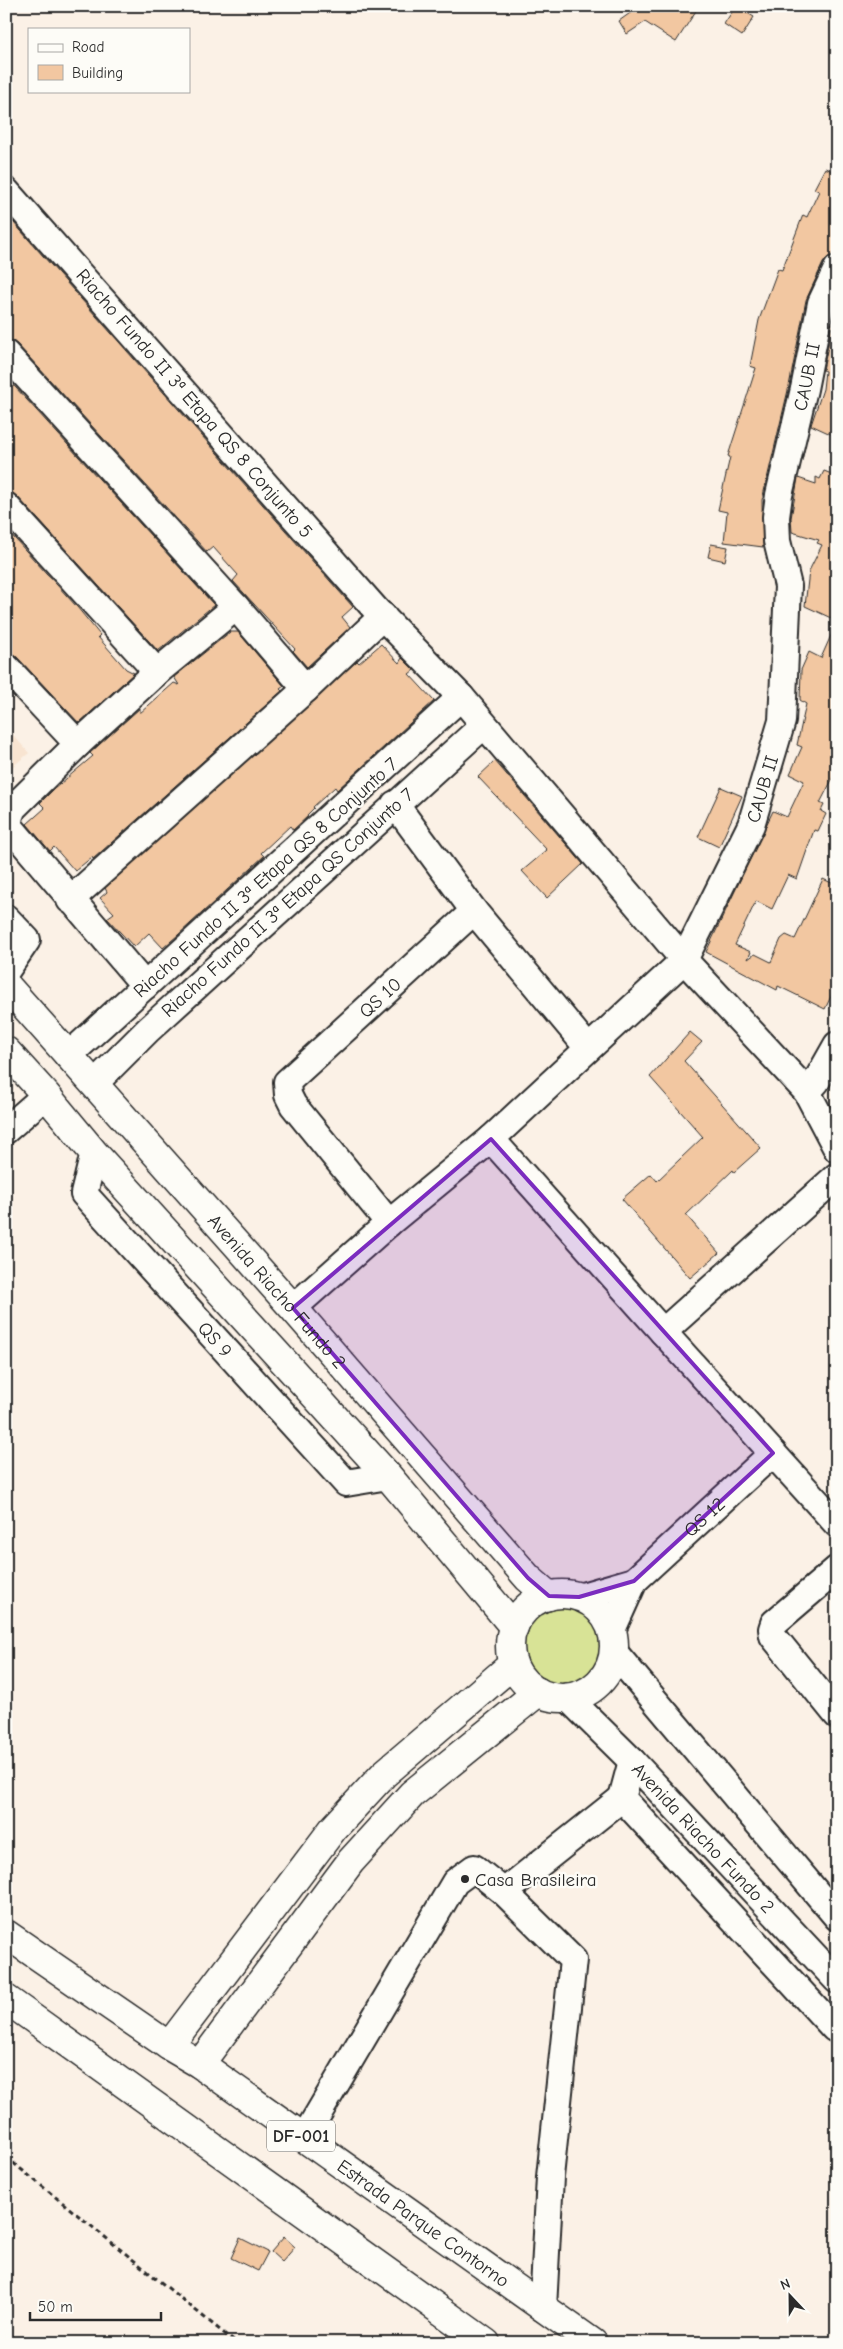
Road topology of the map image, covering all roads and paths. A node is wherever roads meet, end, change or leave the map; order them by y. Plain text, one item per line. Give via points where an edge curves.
1 (6, 191) edge
2 (837, 269) edge
3 (6, 354) edge
4 (6, 506) edge
5 (236, 608) junction
6 (383, 616) junction
7 (6, 667) edge
8 (157, 672) junction
9 (306, 689) junction
10 (461, 697) junction
11 (484, 724) junction
12 (78, 744) junction
13 (410, 744) junction
14 (432, 770) junction
15 (395, 804) junction
16 (70, 900) junction
17 (474, 911) junction
18 (6, 918) edge
19 (684, 960) junction
20 (6, 971) edge
21 (6, 985) edge
22 (145, 986) junction
23 (122, 1008) junction
24 (148, 1030) junction
25 (837, 1045) edge
26 (588, 1048) junction
27 (6, 1051) edge
28 (68, 1056) junction
29 (94, 1084) junction
30 (807, 1092) junction
31 (46, 1095) junction
32 (6, 1130) edge
33 (491, 1139) junction
34 (837, 1149) edge
35 (94, 1153) junction
36 (837, 1176) edge
37 (389, 1223) junction
38 (293, 1308) junction
39 (663, 1332) junction
40 (773, 1453) junction
41 (388, 1476) junction
42 (837, 1524) edge
43 (837, 1569) edge
44 (634, 1581) junction
45 (549, 1596) junction
46 (579, 1596) junction
47 (514, 1627) junction
48 (613, 1641) junction
49 (513, 1664) junction
50 (538, 1692) junction
51 (568, 1697) junction
52 (837, 1715) edge
53 (632, 1762) junction
54 (622, 1798) junction
55 (504, 1892) junction
56 (837, 1917) edge
57 (10, 1940) edge
58 (837, 1980) edge
59 (6, 1999) edge
60 (837, 2027) edge
61 (170, 2046) junction
62 (200, 2064) junction
63 (304, 2138) junction
64 (6, 2157) edge
65 (543, 2308) junction
66 (236, 2343) edge
67 (486, 2343) edge
68 (593, 2343) edge

1 - 6 street, Riacho Fundo II 3ª Etapa QS 8 Conjunto 5
2 - 19 street, CAUB II via 821,303 776,517 788,586 782,721 751,824
3 - 5 street
4 - 8 street
5 - 8 street
5 - 9 street
6 - 9 street
6 - 10 street, Riacho Fundo II 3ª Etapa QS 8 Conjunto 5
7 - 12 street
8 - 12 street
9 - 16 street
10 - 11 street
10 - 13 street, Riacho Fundo II 3ª Etapa QS 8 Conjunto 7
11 - 14 street, Riacho Fundo II 3ª Etapa QS Conjunto 7
11 - 19 street
12 - 16 street via 13,808 9,818 10,827
13 - 14 street
13 - 22 street, Riacho Fundo II 3ª Etapa QS 8 Conjunto 7
14 - 15 street, Riacho Fundo II 3ª Etapa QS Conjunto 7
15 - 17 street
15 - 24 street, Riacho Fundo II 3ª Etapa QS Conjunto 7
16 - 22 street
17 - 26 street
17 - 37 street, QS 10 via 287,1082 293,1105
18 - 20 street via 27,940
19 - 26 street
19 - 30 street
21 - 28 main road, Avenida Riacho Fundo 2
22 - 23 street, Riacho Fundo II 3ª Etapa QS 8 Conjunto 7
23 - 24 street via 137,1024
23 - 28 street, Riacho Fundo II 3ª Etapa QS 8 Conjunto 7
24 - 29 street, Riacho Fundo II 3ª Etapa QS Conjunto 7
25 - 30 street
26 - 33 street
27 - 31 main road
28 - 29 main road, Avenida Riacho Fundo 2
29 - 38 main road, Avenida Riacho Fundo 2
30 - 34 street
31 - 32 street
31 - 35 main road
33 - 37 street
33 - 39 street
35 - 41 main road
35 - 41 street, QS 9 via 84,1194 346,1483
36 - 39 street
37 - 38 street
38 - 45 main road, Avenida Riacho Fundo 2 via 528,1578
39 - 40 street
40 - 42 street
40 - 44 street, QS 12
41 - 47 main road
43 - 52 street via 774,1623 772,1629 773,1636
44 - 46 street, QS 12
44 - 48 street, QS 12
45 - 46 main road
45 - 47 main road via 534,1602
46 - 48 main road via 605,1616
47 - 49 main road via 510,1640
48 - 51 main road via 609,1669 598,1683 584,1693
48 - 56 street
49 - 50 main road via 519,1675
49 - 61 main road via 384,1774 333,1829
50 - 51 main road via 552,1697
50 - 62 main road via 412,1794 351,1861
51 - 53 street, Avenida Riacho Fundo 2
53 - 54 street
53 - 58 street, Avenida Riacho Fundo 2
54 - 55 street
54 - 60 street via 834,2028
55 - 63 street via 474,1868 455,1882
55 - 65 street via 574,1960 550,2177
57 - 61 main road, Estrada Parque Contorno / DF-001
59 - 67 main road
61 - 62 main road, Estrada Parque Contorno / DF-001
62 - 63 main road, Estrada Parque Contorno / DF-001
63 - 65 main road, Estrada Parque Contorno / DF-001
64 - 66 path
65 - 68 main road, Estrada Parque Contorno / DF-001

